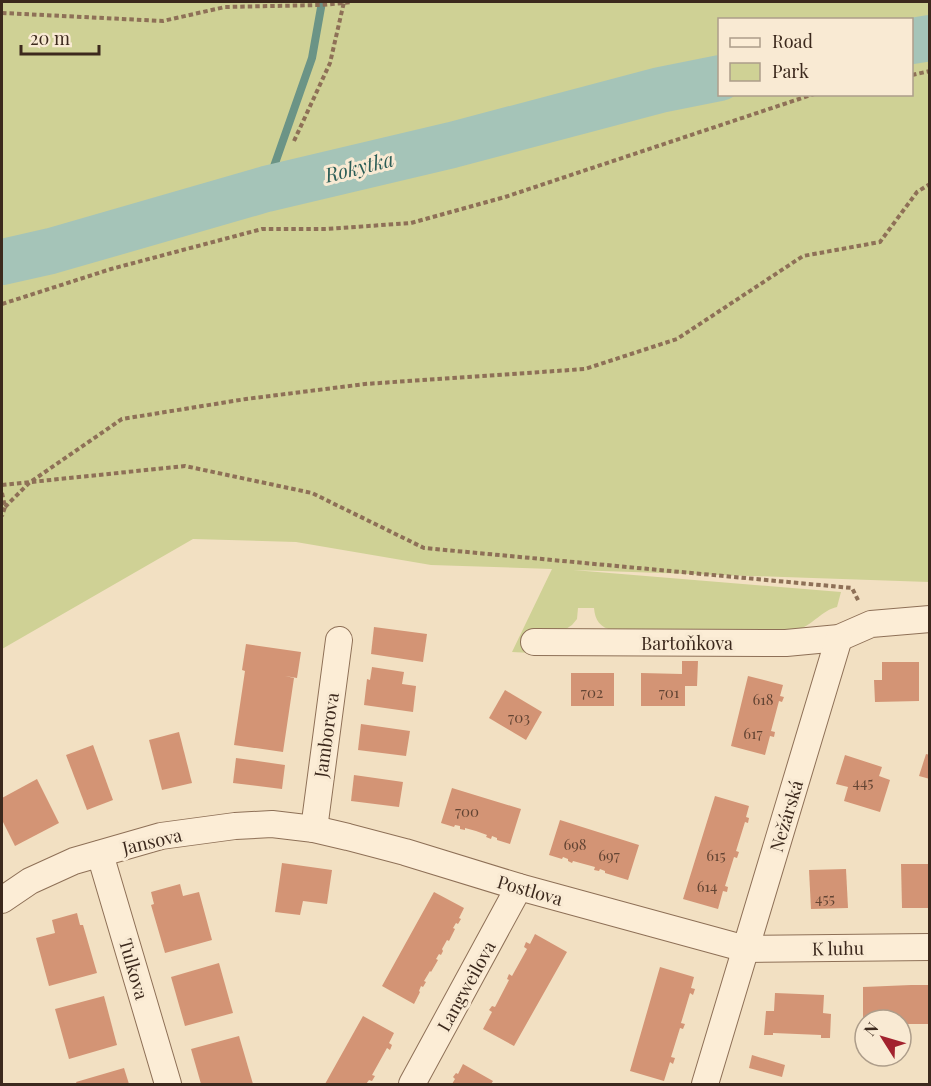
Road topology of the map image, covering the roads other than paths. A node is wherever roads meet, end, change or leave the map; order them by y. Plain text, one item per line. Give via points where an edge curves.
1 (930, 620) edge
2 (839, 638) junction
3 (339, 640) dead end
4 (534, 642) dead end
5 (314, 829) junction
6 (100, 854) junction
7 (519, 887) junction
8 (2, 900) edge
9 (930, 946) edge
10 (746, 949) junction
11 (168, 1084) edge
12 (412, 1084) edge
13 (705, 1084) edge

1 - 2 street via 871,624
2 - 4 street, Bartoňkova via 786,643
2 - 10 street, Nežárská
3 - 5 street, Jamborova
5 - 6 street, Jansova via 272,824 235,826 160,836
5 - 7 street, Postlova
6 - 8 street, Jansova via 30,881
6 - 11 street, Tulkova
7 - 10 street, Postlova
7 - 12 street, Langweilova
9 - 10 street, K luhu
10 - 13 street, Nežárská

